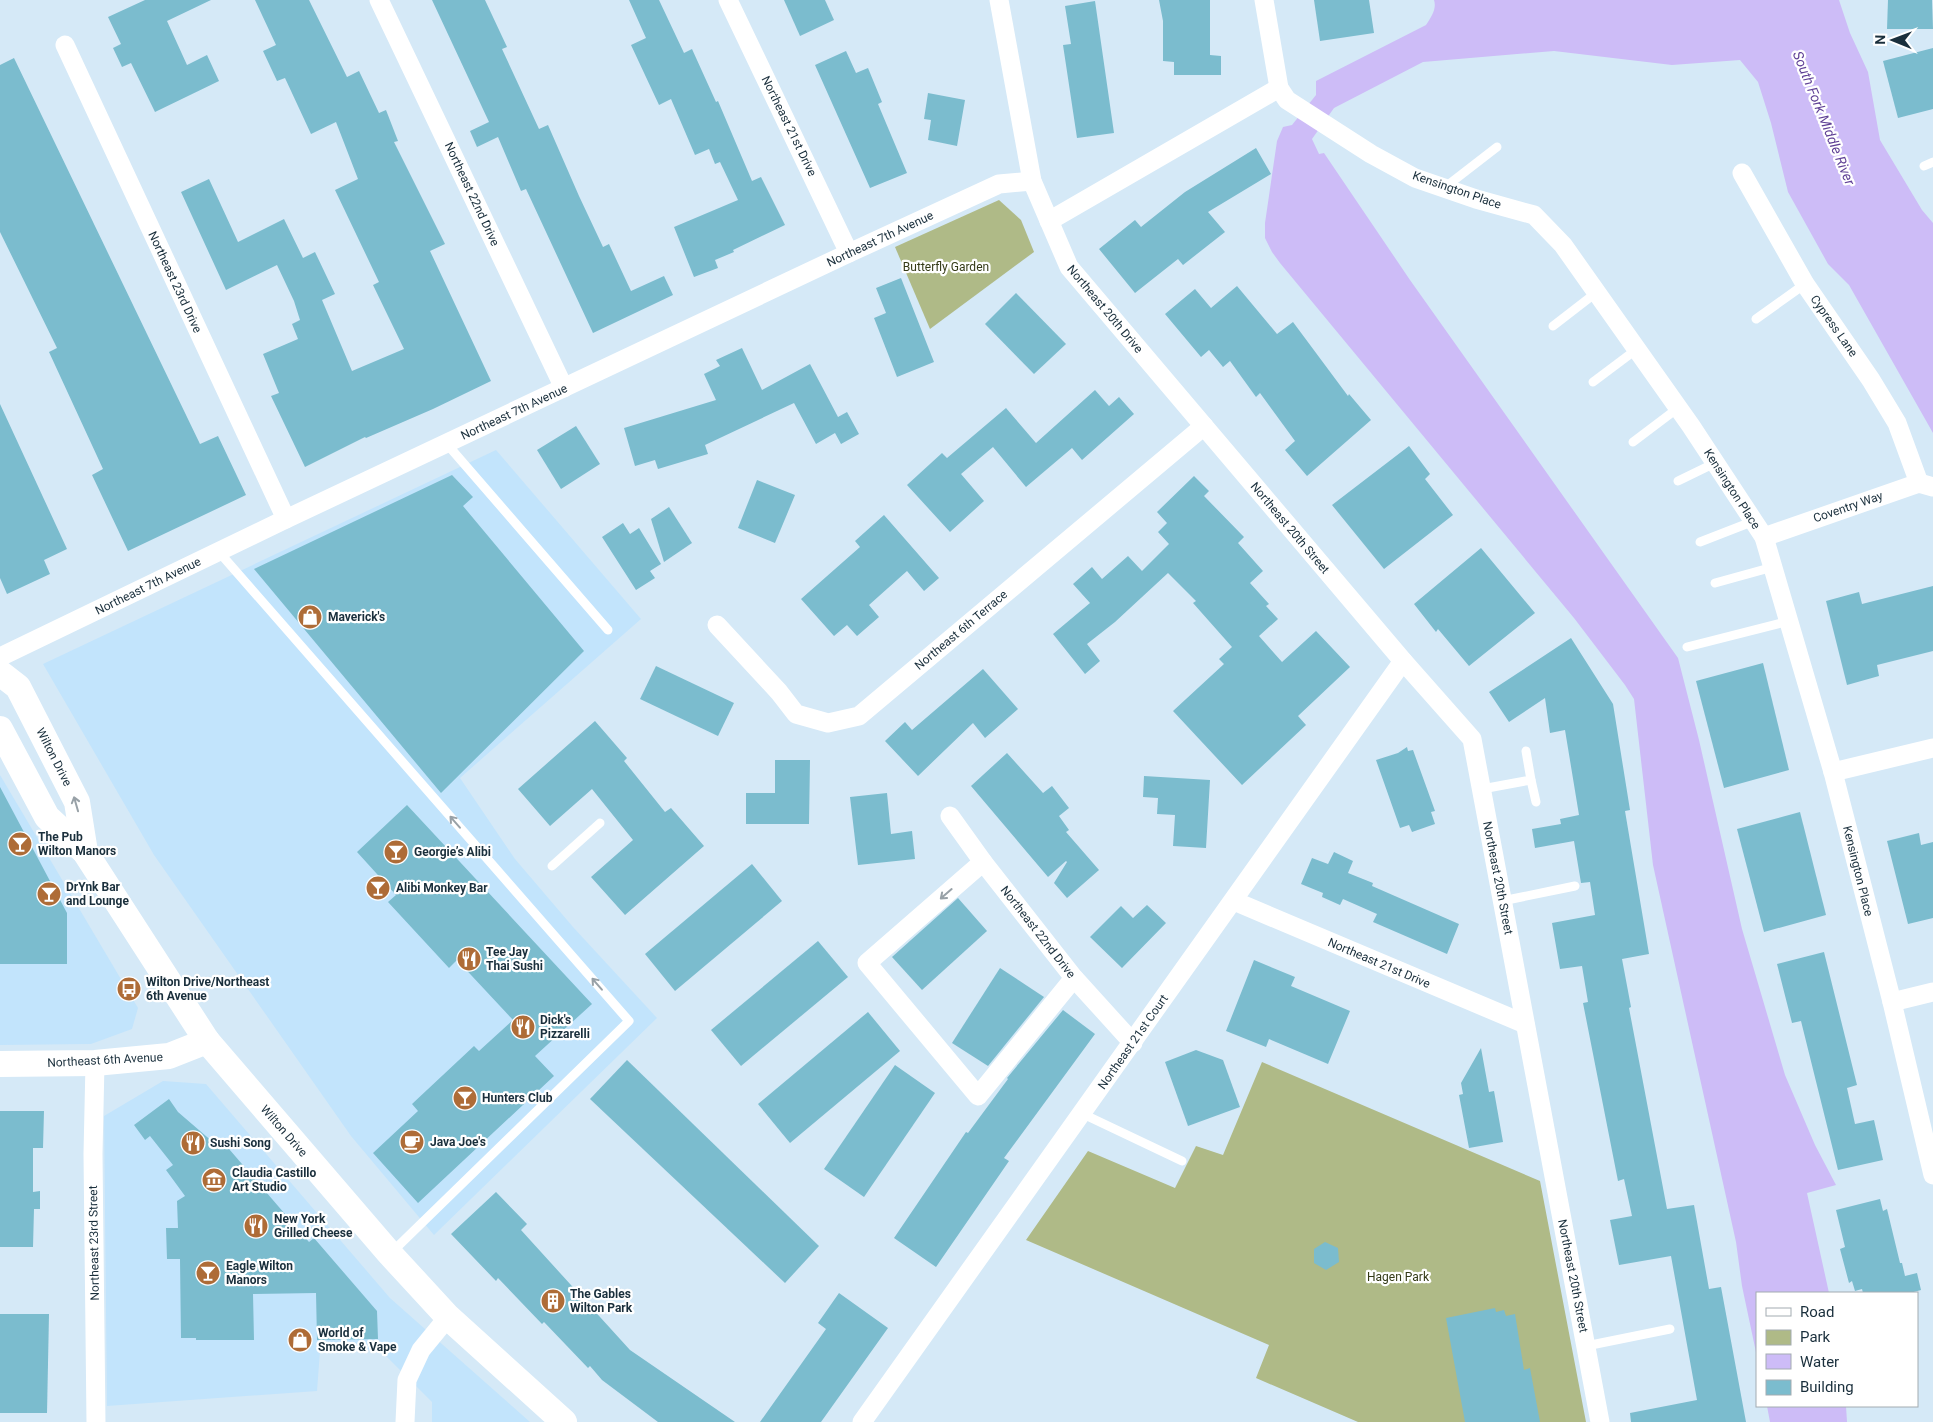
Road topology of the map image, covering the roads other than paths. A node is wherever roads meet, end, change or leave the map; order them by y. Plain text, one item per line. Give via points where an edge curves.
1 (379, 0) edge
2 (728, 0) edge
3 (999, 0) edge
4 (1264, 0) edge
5 (65, 45) dead end
6 (1279, 88) junction
7 (1497, 147) dead end
8 (1933, 162) edge
9 (1924, 166) dead end
10 (1742, 172) dead end
11 (1032, 180) junction
12 (1444, 188) junction
13 (1049, 221) junction
14 (849, 253) junction
15 (1805, 284) junction
16 (1597, 292) junction
17 (1756, 319) dead end
18 (1553, 326) dead end
19 (1637, 349) junction
20 (1593, 382) dead end
21 (564, 388) junction
22 (1678, 408) junction
23 (1204, 426) junction
24 (1633, 442) dead end
25 (446, 443) junction
26 (1715, 463) junction
27 (1678, 481) dead end
28 (1926, 485) edge
29 (286, 519) junction
30 (1754, 521) junction
31 (1764, 537) junction
32 (1700, 542) dead end
33 (219, 552) junction
34 (1773, 567) junction
35 (1715, 583) dead end
36 (1789, 621) junction
37 (717, 625) dead end
38 (608, 630) dead end
39 (1687, 647) dead end
40 (0, 656) edge
41 (1403, 661) junction
42 (0, 673) edge
43 (0, 729) edge
44 (1933, 748) edge
45 (1526, 752) dead end
46 (9, 764) edge
47 (1833, 772) junction
48 (1532, 780) junction
49 (1482, 790) junction
50 (1536, 802) dead end
51 (950, 816) dead end
52 (600, 823) dead end
53 (85, 852) junction
54 (983, 862) junction
55 (552, 866) dead end
56 (1575, 886) dead end
57 (1234, 901) junction
58 (1502, 901) junction
59 (1074, 978) junction
60 (1933, 992) edge
61 (1892, 1002) junction
62 (1525, 1024) junction
63 (207, 1041) junction
64 (1133, 1044) junction
65 (95, 1063) junction
66 (0, 1064) edge
67 (1083, 1114) junction
68 (1182, 1161) dead end
69 (1933, 1175) edge
70 (390, 1254) junction
71 (448, 1317) junction
72 (1670, 1329) dead end
73 (1586, 1346) junction
74 (96, 1422) edge
75 (405, 1422) edge
76 (564, 1422) edge
77 (862, 1422) edge
78 (1600, 1422) edge

1 - 21 street, Northeast 22nd Drive
2 - 14 street, Northeast 21st Drive
3 - 11 street, Northeast 20th Drive
4 - 6 street
5 - 29 street, Northeast 23rd Drive
6 - 12 street, Kensington Place via 1287,100 1371,154 1415,178
6 - 13 street
7 - 12 lane
8 - 9 lane
10 - 15 street, Cypress Lane
11 - 13 street, Northeast 20th Drive
11 - 14 street, Northeast 7th Avenue via 999,184
12 - 16 street, Kensington Place via 1534,215 1563,244
13 - 23 street, Northeast 20th Drive via 1069,267
14 - 21 street, Northeast 7th Avenue
15 - 17 lane
15 - 28 street, Cypress Lane via 1898,423
16 - 18 lane
16 - 19 street, Kensington Place
19 - 20 lane
19 - 22 street, Kensington Place
21 - 25 street, Northeast 7th Avenue
22 - 24 lane
22 - 26 street, Kensington Place
23 - 37 street, Northeast 6th Terrace via 859,716 828,723 796,714
23 - 41 street, Northeast 20th Street
25 - 29 street, Northeast 7th Avenue
25 - 38 lane
26 - 27 lane
26 - 30 street, Kensington Place
28 - 31 street, Coventry Way
29 - 33 street, Northeast 7th Avenue
30 - 31 street, Kensington Place
30 - 32 lane
31 - 34 street, Kensington Place
33 - 40 street, Northeast 7th Avenue
70 -> 33 lane via 629,1021
34 - 35 lane
34 - 36 street, Kensington Place
36 - 39 lane
36 - 47 street, Kensington Place
41 - 49 street, Northeast 20th Street via 1472,739
41 - 57 street, Northeast 21st Court
53 -> 42 main road, Wilton Drive via 77,802 18,687
43 - 46 main road, Wilton Drive
44 - 47 street
45 - 48 lane
46 - 53 main road, Wilton Drive via 47,817
47 - 61 street, Kensington Place
48 - 49 lane
48 - 50 lane
49 - 58 street, Northeast 20th Street
51 - 54 street, Northeast 22nd Drive
52 - 55 lane
53 - 63 main road, Wilton Drive
54 - 59 street, Northeast 22nd Drive
54 -> 59 street via 867,963 978,1096
56 - 58 lane
57 - 62 street, Northeast 21st Drive
57 - 64 street, Northeast 21st Court
58 - 62 street, Northeast 20th Street
59 - 64 street, Northeast 22nd Drive
60 - 61 street
61 - 69 street, Kensington Place
62 - 73 street, Northeast 20th Street
63 - 65 main road, Northeast 6th Avenue via 169,1056
63 - 70 main road, Wilton Drive
64 - 67 street, Northeast 21st Court
65 - 66 main road, Northeast 6th Avenue
65 - 74 street, Northeast 23rd Street
67 - 68 lane
67 - 77 street, Northeast 21st Court
70 - 71 main road, Wilton Drive
71 - 75 street via 422,1350 407,1380
71 - 76 main road, Wilton Drive
72 - 73 lane
73 - 78 street, Northeast 20th Street

